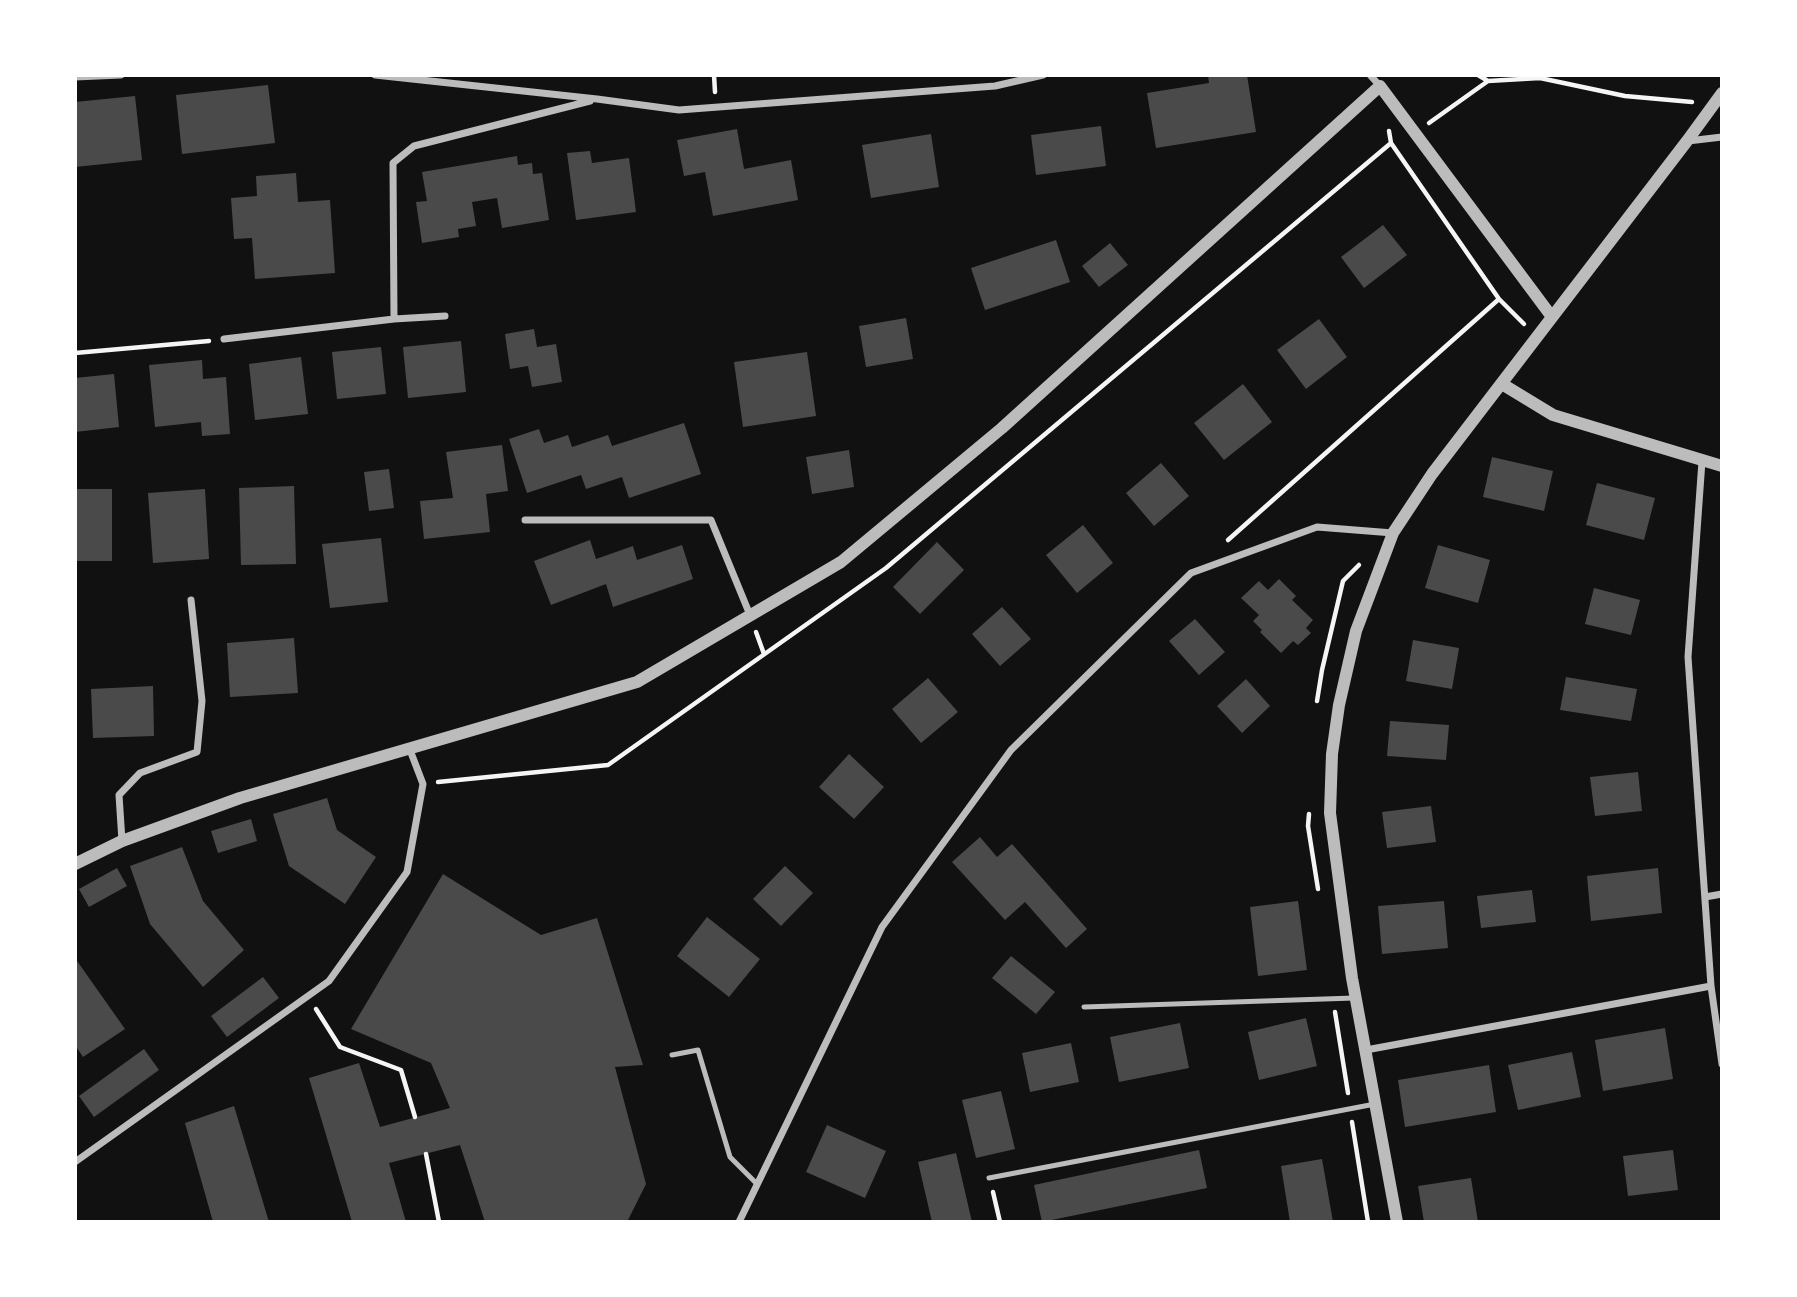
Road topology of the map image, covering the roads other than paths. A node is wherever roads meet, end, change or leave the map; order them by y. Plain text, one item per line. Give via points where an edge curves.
1 (121, 75) edge
2 (375, 75) edge
3 (1043, 75) edge
4 (1370, 75) edge
5 (75, 77) edge
6 (1380, 86) junction
7 (1718, 98) edge
8 (597, 99) junction
9 (1722, 136) edge
10 (1688, 141) junction
11 (446, 317) dead end
12 (1552, 317) junction
13 (394, 319) junction
14 (224, 339) road end
15 (1502, 384) junction
16 (1702, 461) junction
17 (1722, 466) edge
18 (525, 520) dead end
19 (1393, 533) junction
20 (191, 600) dead end
21 (750, 615) junction
22 (410, 750) junction
23 (122, 841) junction
24 (75, 864) edge
25 (1722, 894) edge
26 (1705, 897) junction
27 (1711, 986) junction
28 (1356, 998) junction
29 (1084, 1007) dead end
30 (1366, 1050) junction
31 (672, 1055) dead end
32 (1722, 1064) edge
33 (1376, 1104) junction
34 (75, 1162) edge
35 (989, 1178) road end
36 (757, 1184) junction
37 (738, 1222) edge
38 (1397, 1222) edge

1 - 5 street
2 - 8 street
3 - 8 street via 995,86 680,110
4 - 6 street
6 - 12 street
6 - 21 street via 1002,428 841,562
7 - 10 street
8 - 13 street via 414,146 393,163
9 - 10 street
10 - 12 street
11 - 13 street
12 - 15 street
13 - 14 street
15 - 16 street via 1553,415
15 - 19 street
16 - 17 street
16 - 26 street via 1688,657
18 - 21 street via 711,520
19 - 28 street via 1356,631 1332,754 1330,813
19 - 36 street via 1317,527 1191,573 1011,750 882,927
20 - 23 street via 202,701 197,752 140,773 119,795
21 - 22 street via 637,682
22 - 23 street via 240,798
22 - 34 street via 423,784 407,872 330,981
23 - 24 street
25 - 26 street
26 - 27 street
27 - 30 street
27 - 32 street
28 - 29 lane
28 - 30 street
30 - 33 street
31 - 36 lane via 698,1050 730,1157
33 - 35 lane
33 - 38 street
36 - 37 street

